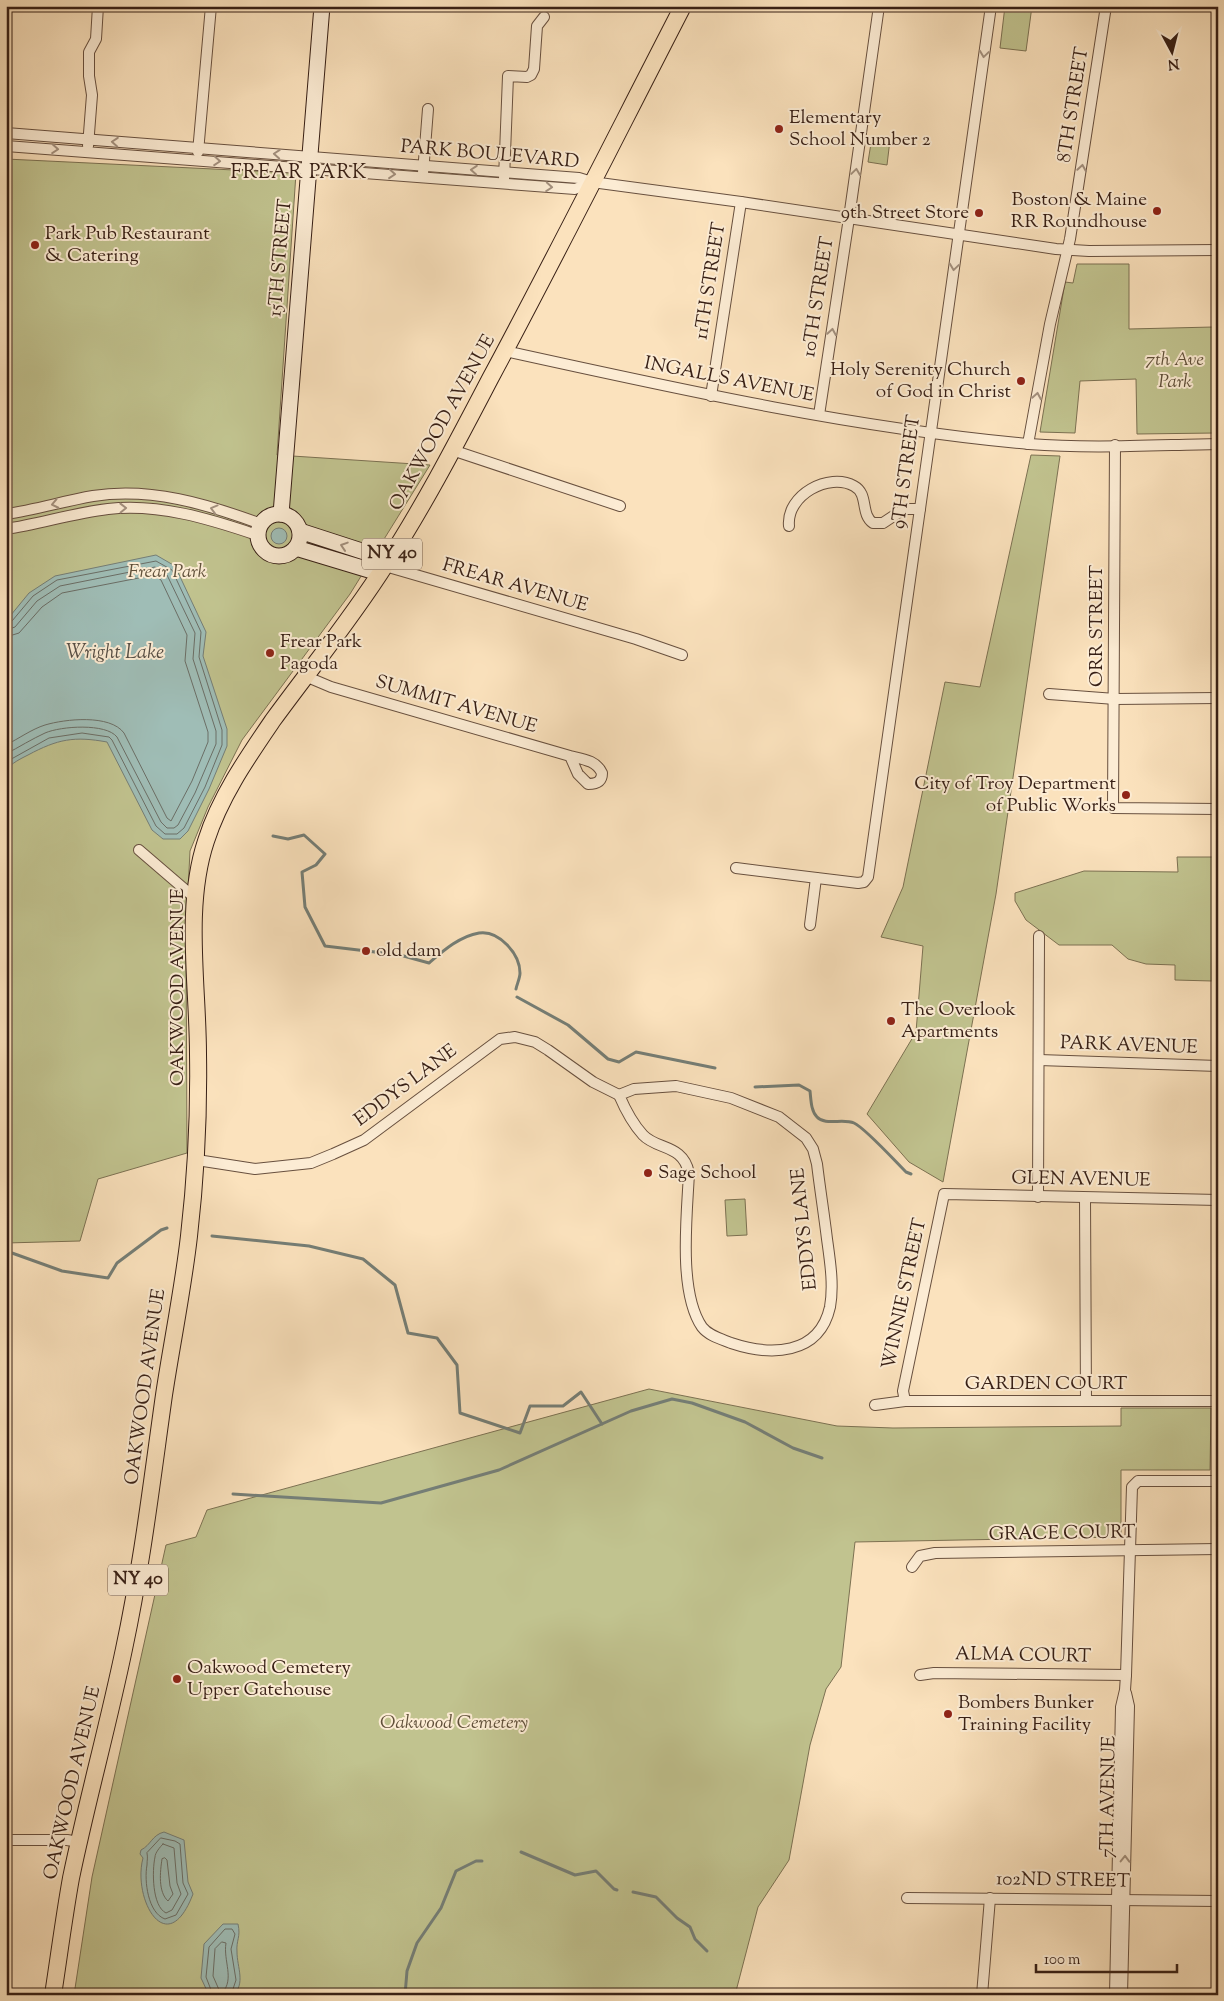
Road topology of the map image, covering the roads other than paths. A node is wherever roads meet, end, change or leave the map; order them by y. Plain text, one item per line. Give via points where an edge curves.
1 (98, 6) edge
2 (211, 6) edge
3 (322, 6) edge
4 (683, 6) edge
5 (878, 6) edge
6 (991, 6) edge
7 (1106, 6) edge
8 (544, 17) dead end
9 (428, 109) dead end
10 (6, 133) edge
11 (88, 140) junction
12 (6, 146) edge
13 (198, 148) junction
14 (88, 151) junction
15 (197, 160) junction
16 (309, 162) junction
17 (423, 172) junction
18 (505, 172) junction
19 (592, 182) junction
20 (504, 184) junction
21 (741, 202) junction
22 (850, 218) junction
23 (959, 235) junction
24 (1067, 250) junction
25 (1218, 250) edge
26 (505, 351) junction
27 (712, 396) junction
28 (819, 415) junction
29 (930, 432) junction
30 (1028, 444) junction
31 (1218, 444) edge
32 (1115, 445) junction
33 (452, 450) junction
34 (620, 506) dead end
35 (920, 509) junction
36 (6, 514) edge
37 (281, 514) junction
38 (789, 526) dead end
39 (6, 530) edge
40 (259, 530) junction
41 (300, 531) junction
42 (296, 548) junction
43 (385, 566) junction
44 (682, 655) dead end
45 (305, 676) junction
46 (1049, 694) dead end
47 (1218, 698) edge
48 (1115, 700) junction
49 (570, 756) dead end
50 (1218, 809) edge
51 (140, 850) dead end
52 (736, 868) dead end
53 (816, 878) junction
54 (196, 899) junction
55 (810, 925) dead end
56 (1039, 936) dead end
57 (1039, 1060) junction
58 (1218, 1066) edge
59 (619, 1095) junction
60 (197, 1160) junction
61 (944, 1194) joint
62 (1038, 1197) junction
63 (1085, 1198) junction
64 (1218, 1200) edge
65 (1086, 1401) junction
66 (905, 1402) junction
67 (1218, 1402) edge
68 (875, 1405) dead end
69 (1218, 1481) edge
70 (1130, 1550) junction
71 (1218, 1550) edge
72 (912, 1567) dead end
73 (920, 1675) dead end
74 (1126, 1675) junction
75 (6, 1840) edge
76 (79, 1842) junction
77 (907, 1898) dead end
78 (990, 1898) junction
79 (1120, 1900) junction
80 (1218, 1901) edge
81 (53, 1995) edge
82 (982, 1995) edge
83 (1115, 1995) edge
84 (1122, 1995) edge

1 - 11 street via 96,39 89,52 92,95
2 - 13 street
3 - 16 street, 15TH STREET
4 - 19 main road, OAKWOOD AVENUE / NY 40
22 -> 5 street, 10TH STREET
6 -> 23 street, 9TH STREET
24 -> 7 street, 8TH STREET
8 - 18 street via 537,26 531,75 508,76
9 - 17 street
10 - 11 street, PARK BOULEVARD
13 -> 11 street, PARK BOULEVARD
11 - 14 street
12 -> 14 street, PARK BOULEVARD
13 - 15 street
16 -> 13 street, PARK BOULEVARD
14 - 15 street, PARK BOULEVARD
15 -> 16 street, PARK BOULEVARD
16 - 17 street, PARK BOULEVARD
16 - 37 street, 15TH STREET
18 -> 17 street, PARK BOULEVARD
17 - 20 street, PARK BOULEVARD
18 - 19 street, PARK BOULEVARD
18 - 20 street
20 -> 19 street, PARK BOULEVARD via 575,189
19 - 21 street
19 - 26 main road, OAKWOOD AVENUE / NY 40
21 - 22 street
21 - 27 street, 11TH STREET
22 - 23 street
28 -> 22 street, 10TH STREET
23 - 24 street
23 -> 29 street, 9TH STREET
24 - 25 street
30 -> 24 street, 8TH STREET
26 - 27 street, INGALLS AVENUE
26 - 33 main road, OAKWOOD AVENUE / NY 40
27 - 28 street, INGALLS AVENUE
28 - 29 street, INGALLS AVENUE
29 - 30 street, INGALLS AVENUE
29 - 35 street, 9TH STREET
30 - 32 street, INGALLS AVENUE
31 - 32 street, INGALLS AVENUE
32 - 48 street, ORR STREET
33 - 34 street
33 - 43 main road, OAKWOOD AVENUE / NY 40
35 - 38 street via 904,509 883,523 873,523 866,515 860,492 855,487 836,483 818,486 801,496 790,513
35 - 53 street, 9TH STREET via 868,877 864,882
40 -> 36 street via 232,514 176,498 144,493 94,496
37 - 40 street via 269,516
37 - 41 street via 293,520
39 -> 40 street via 90,511 127,508 150,509
40 - 42 street via 261,548 272,556 285,556
41 - 42 street
43 -> 41 street via 377,556
42 - 43 street via 369,570
43 - 44 street, FREAR AVENUE
43 - 45 main road, OAKWOOD AVENUE / NY 40
45 - 49 street, SUMMIT AVENUE via 331,687
45 - 54 main road, OAKWOOD AVENUE / NY 40 via 251,752 218,811 199,863
46 - 48 street
47 - 48 street
48 - 50 street, ORR STREET via 1113,808
51 - 54 street
52 - 53 street
53 - 55 street
54 - 60 main road, OAKWOOD AVENUE / NY 40
56 - 57 street
57 - 58 street, PARK AVENUE
57 - 62 street
59 - 59 street, EDDYS LANE via 627,1114 644,1137 669,1148 688,1165 685,1262 701,1326 715,1337 743,1347 782,1351 798,1348 811,1340 822,1328 830,1308 831,1270 817,1164 806,1138 779,1117 739,1100 708,1092 676,1086 634,1089
59 - 60 street, EDDYS LANE via 593,1082 534,1042 515,1037 500,1039 364,1140 311,1163 255,1169
60 - 76 main road, OAKWOOD AVENUE / NY 40 via 188,1245 137,1586
61 - 62 street, GLEN AVENUE
61 - 66 street, WINNIE STREET via 902,1396
62 - 63 street, GLEN AVENUE
63 - 64 street, GLEN AVENUE
63 - 65 street
65 - 66 street, GARDEN COURT
65 - 67 street, GARDEN COURT
66 - 68 street, GARDEN COURT
69 - 70 street, 7TH AVENUE via 1138,1481 1132,1487
70 - 71 street, GRACE COURT
70 - 72 street, GRACE COURT via 935,1553 920,1556
70 - 74 street, 7TH AVENUE
73 - 74 street, ALMA COURT
74 - 79 street, 7TH AVENUE via 1129,1706
75 - 76 street
76 - 81 main road, OAKWOOD AVENUE / NY 40
77 - 78 street, 102ND STREET
78 - 79 street, 102ND STREET
78 - 82 street
79 - 80 street, 102ND STREET
79 - 83 street, 7TH AVENUE
79 - 84 street, 7TH AVENUE

